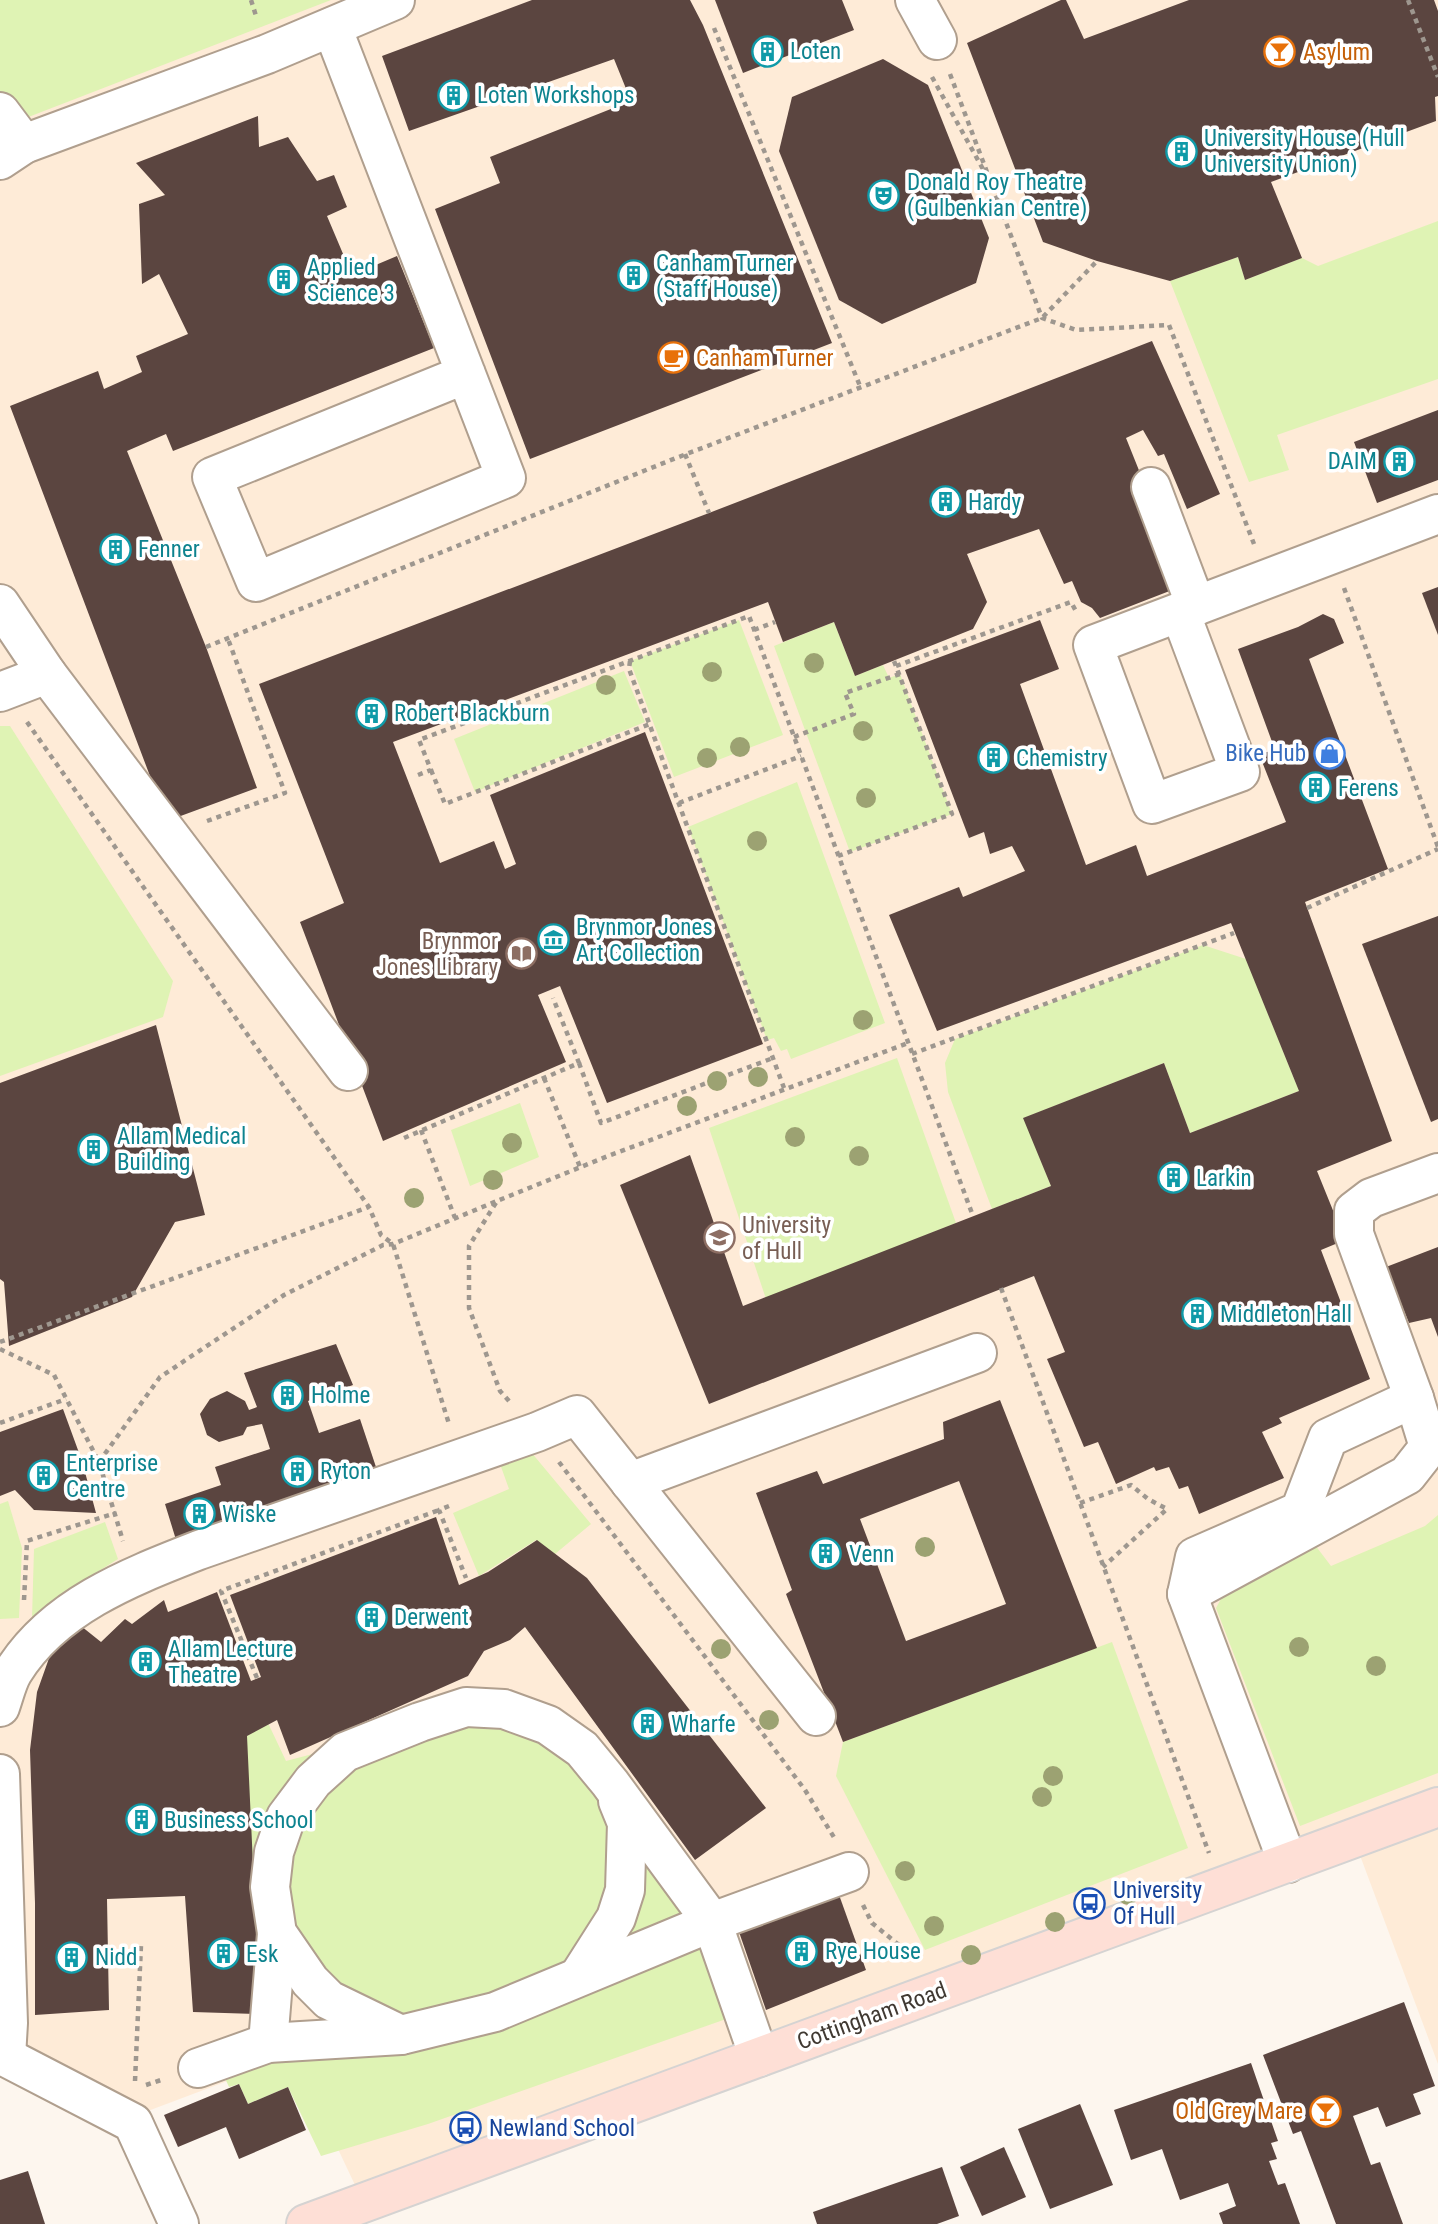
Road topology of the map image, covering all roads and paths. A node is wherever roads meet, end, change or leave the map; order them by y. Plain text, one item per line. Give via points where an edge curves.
1 (395, 0) edge
2 (1408, 0) edge
3 (925, 2) edge
4 (332, 27) junction
5 (714, 28) dead end
6 (933, 55) junction
7 (1438, 77) edge
8 (0, 112) edge
9 (12, 152) edge
10 (991, 184) junction
11 (1097, 261) dead end
12 (1042, 318) junction
13 (466, 374) junction
14 (860, 386) junction
15 (685, 454) junction
16 (1150, 487) dead end
17 (709, 513) dead end
18 (1438, 514) edge
19 (1331, 554) junction
20 (1267, 579) junction
21 (0, 604) edge
22 (1188, 609) junction
23 (775, 622) dead end
24 (754, 630) junction
25 (228, 639) junction
26 (1093, 645) junction
27 (206, 647) dead end
28 (630, 661) junction
29 (47, 674) junction
30 (900, 674) junction
31 (2, 691) edge
32 (650, 724) junction
33 (794, 737) junction
34 (801, 755) junction
35 (431, 770) junction
36 (418, 775) dead end
37 (680, 803) junction
38 (170, 835) junction
39 (1438, 848) edge
40 (838, 856) junction
41 (1307, 908) dead end
42 (1234, 933) dead end
43 (553, 998) dead end
44 (908, 1043) junction
45 (912, 1054) junction
46 (773, 1058) junction
47 (579, 1063) junction
48 (348, 1071) dead end
49 (544, 1079) junction
50 (784, 1088) junction
51 (421, 1130) junction
52 (404, 1138) dead end
53 (580, 1167) junction
54 (1438, 1173) edge
55 (497, 1201) junction
56 (369, 1207) junction
57 (973, 1216) dead end
58 (455, 1218) junction
59 (393, 1244) junction
60 (1001, 1289) dead end
61 (0, 1342) edge
62 (0, 1349) edge
63 (977, 1353) dead end
64 (1414, 1398) junction
65 (66, 1399) junction
66 (0, 1423) edge
67 (537, 1432) junction
68 (460, 1458) junction
69 (99, 1462) junction
70 (630, 1482) junction
71 (1080, 1503) junction
72 (451, 1505) dead end
73 (439, 1510) junction
74 (116, 1513) junction
75 (1103, 1567) junction
76 (133, 1577) junction
77 (466, 1578) dead end
78 (1187, 1594) junction
79 (24, 1603) dead end
80 (257, 1678) dead end
81 (0, 1707) edge
82 (816, 1716) dead end
83 (0, 1774) edge
84 (610, 1783) junction
85 (1438, 1807) edge
86 (1288, 1863) junction
87 (849, 1872) junction
88 (1222, 1887) junction
89 (712, 1922) junction
90 (276, 1933) junction
91 (141, 1945) dead end
92 (579, 1976) junction
93 (931, 1994) junction
94 (401, 2035) junction
95 (268, 2043) junction
96 (3, 2055) edge
97 (759, 2057) junction
98 (198, 2068) dead end
99 (133, 2123) junction
100 (179, 2224) edge
101 (306, 2224) edge

1 - 4 lane
2 - 7 path
3 - 6 lane
4 - 9 lane
4 - 13 lane
5 - 14 path
6 - 10 path
6 - 10 path
8 - 9 lane
10 - 12 path
11 - 12 path
12 - 14 path
12 - 20 path via 1076,330 1169,325
13 - 13 lane via 506,478 256,582 212,477
14 - 15 path
15 - 17 path
15 - 25 path
16 - 22 lane
18 - 19 lane
19 - 20 lane
19 - 39 path
20 - 22 lane
21 - 29 lane
22 - 26 lane
22 - 26 lane via 1240,772 1227,777 1152,804
23 - 24 path
24 - 28 path via 749,616
24 - 33 path
25 - 27 path
25 - 38 path via 285,793
26 - 30 path via 1071,602 895,663
28 - 32 path
28 - 35 path via 419,740
29 - 31 lane
29 - 38 lane
30 - 33 path via 845,693 854,714
30 - 40 path via 952,814
31 - 56 path
32 - 35 path via 445,804
32 - 37 path
33 - 34 path
34 - 37 path
34 - 40 path
35 - 36 path
37 - 46 path
38 - 48 lane
39 - 41 path
40 - 44 path
42 - 45 path
43 - 47 path
44 - 45 path
44 - 50 path
45 - 57 path
46 - 47 path via 601,1123
46 - 50 path
47 - 49 path
49 - 51 path
49 - 53 path
50 - 53 path
51 - 52 path
51 - 58 path
53 - 55 path
54 - 64 lane via 1371,1198 1354,1211 1353,1234
55 - 58 path
55 - 67 path via 470,1246 469,1308 500,1391
56 - 59 path via 381,1235
56 - 61 path
58 - 59 path
59 - 68 path
59 - 69 path via 284,1295 160,1377
60 - 71 path
62 - 65 path via 54,1375
63 - 70 lane
64 - 78 lane via 1328,1438 1300,1511 1195,1557
64 - 78 lane via 1429,1447 1407,1475
65 - 66 path
65 - 69 path
67 - 68 lane
67 - 70 lane via 578,1415
67 - 87 path via 805,1790 831,1829
68 - 76 lane
69 - 74 path
70 - 82 lane
71 - 75 path
71 - 75 path via 1131,1485 1167,1509
72 - 73 path
73 - 77 path
73 - 80 path via 220,1591
74 - 76 path
74 - 79 path via 27,1541
75 - 88 path
76 - 81 lane via 87,1600 46,1631 13,1673
78 - 86 lane
83 - 96 lane via 8,2023
84 - 89 lane
84 - 90 lane via 582,1749 548,1725 504,1709 466,1707 345,1752 313,1780 286,1817 274,1852 270,1887
84 - 92 lane via 627,1823 625,1890 616,1918
85 - 86 main road, Cottingham Road
86 - 88 main road, Cottingham Road
87 - 89 lane
87 - 93 path via 872,1923 910,1954
88 - 93 main road, Cottingham Road
89 - 92 lane
89 - 97 lane
90 - 94 lane via 329,2000
90 - 95 lane
91 - 99 path
92 - 94 lane via 495,2012
93 - 97 main road, Cottingham Road
94 - 95 lane
95 - 98 lane
96 - 99 lane
97 - 101 main road, Cottingham Road
99 - 100 lane

